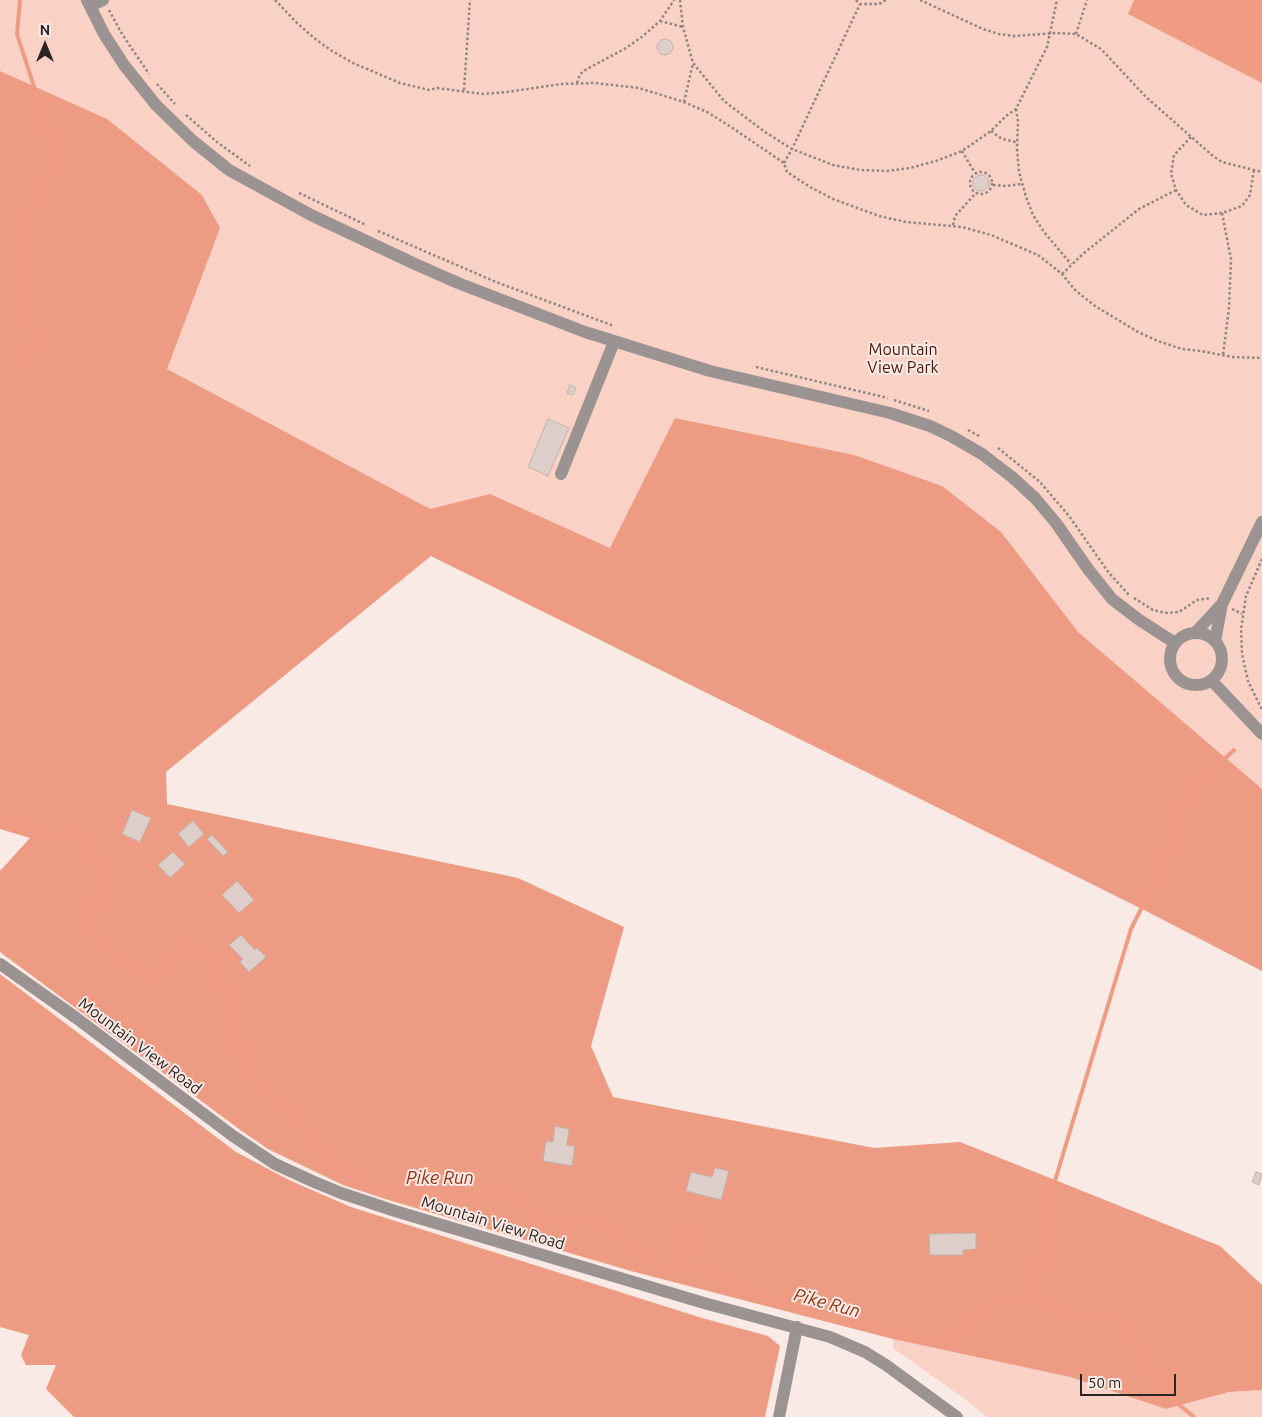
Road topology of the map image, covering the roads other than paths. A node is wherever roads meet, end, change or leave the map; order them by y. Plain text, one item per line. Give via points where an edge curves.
1 (88, 3) edge
2 (106, 5) edge
3 (614, 342) junction
4 (561, 474) dead end
5 (1262, 522) edge
6 (1222, 604) junction
7 (1195, 633) junction
8 (1214, 641) junction
9 (1175, 643) junction
10 (1211, 680) junction
11 (1262, 734) edge
12 (0, 964) edge
13 (797, 1327) junction
14 (780, 1417) edge
15 (957, 1417) edge

1 - 2 street
1 - 3 street via 124,65 156,105 229,170 311,215 416,264
3 - 4 street
3 - 9 street via 710,371 890,413 951,436 982,454 1035,498 1112,599
5 - 6 street
6 - 7 street
6 - 8 street
7 - 8 street
7 - 9 street
8 - 10 street via 1221,650 1222,661 1219,672
9 - 10 street via 1170,663 1177,677 1191,684
10 - 11 street
12 - 13 street, Mountain View Road via 233,1136 275,1164 312,1181 395,1211 704,1303
13 - 14 street
13 - 15 street, Mountain View Road via 865,1352

